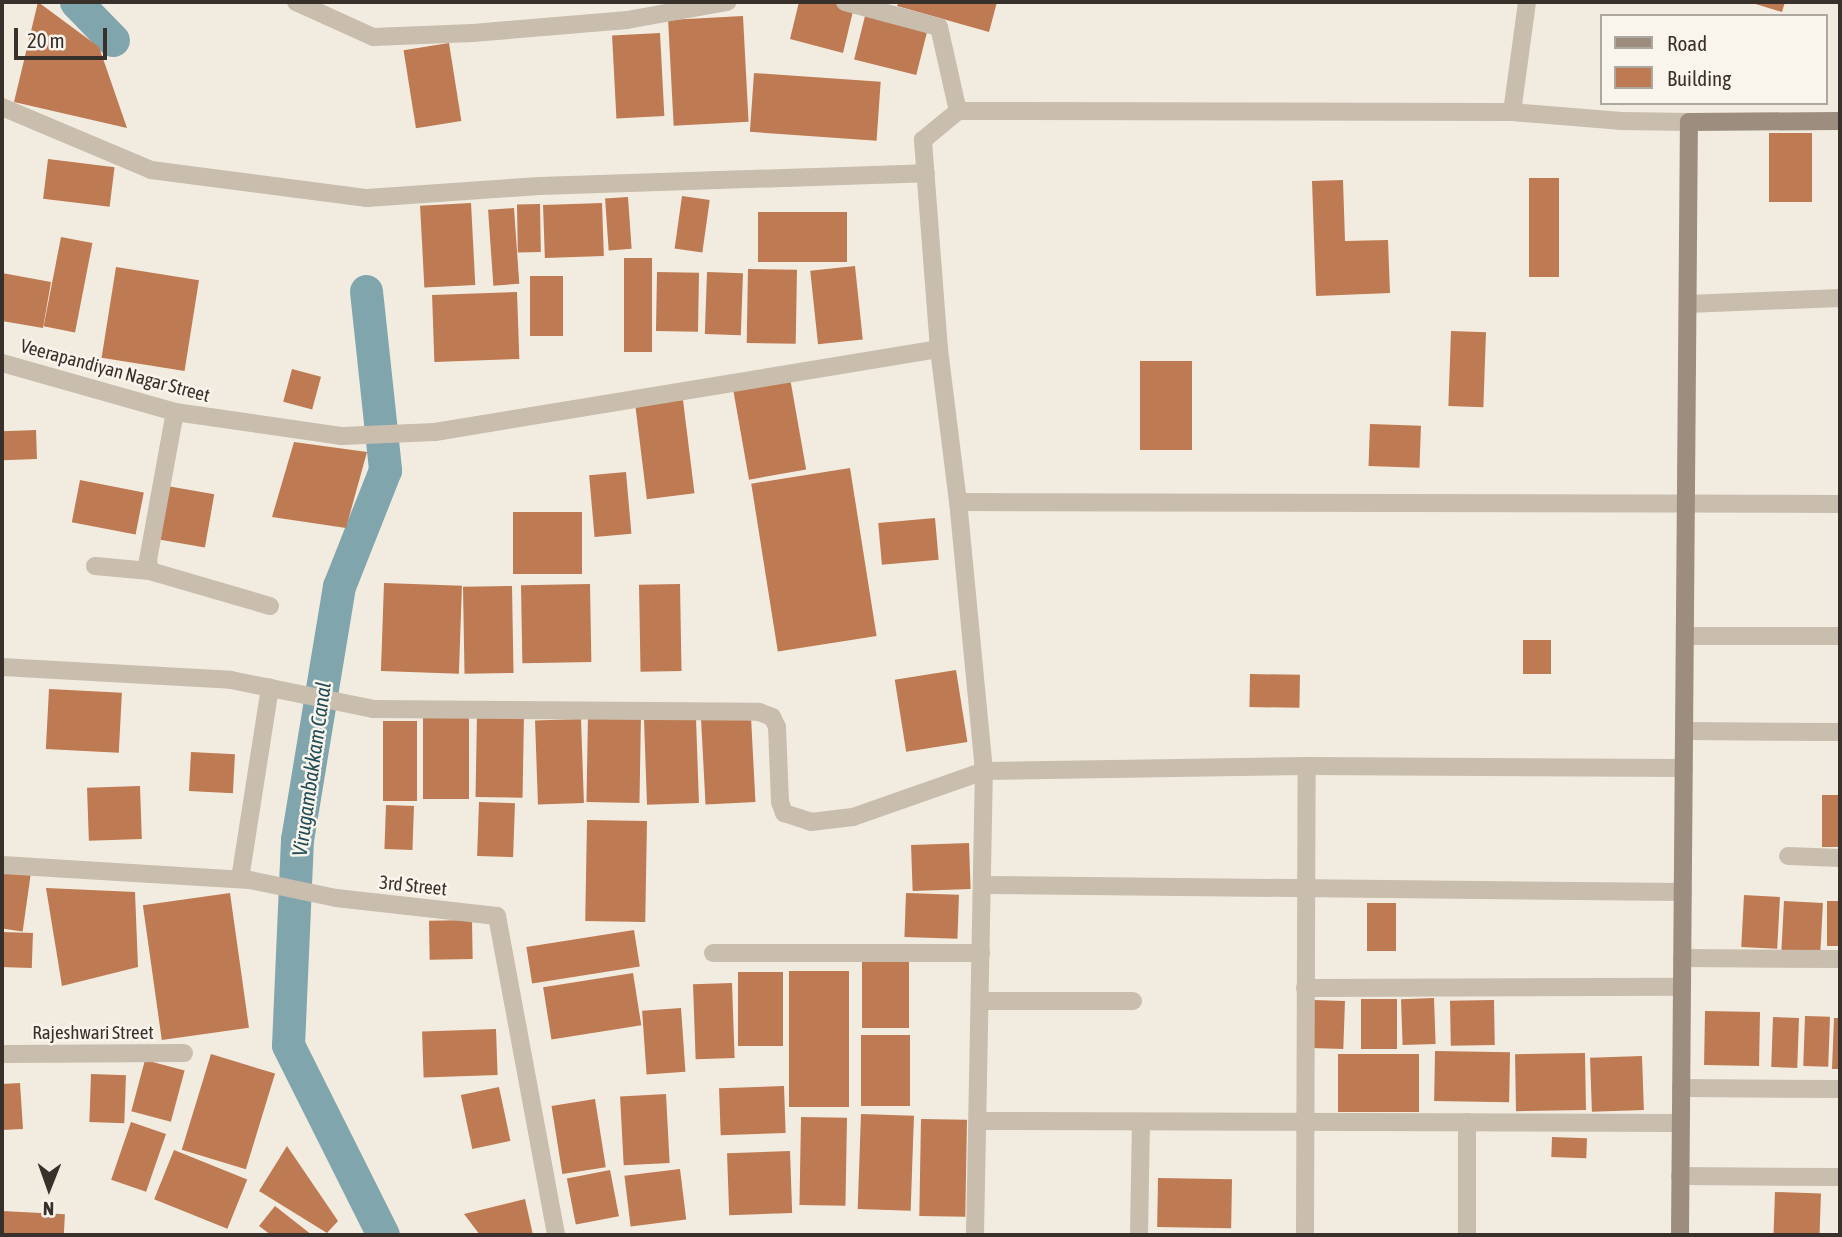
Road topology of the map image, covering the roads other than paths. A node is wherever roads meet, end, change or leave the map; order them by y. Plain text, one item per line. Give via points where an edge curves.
1 (296, 2) edge
2 (727, 2) edge
3 (845, 2) edge
4 (1527, 2) edge
5 (2, 107) edge
6 (958, 111) junction
7 (1512, 111) junction
8 (1840, 121) edge
9 (1689, 122) junction
10 (926, 173) junction
11 (1840, 298) edge
12 (1688, 304) junction
13 (939, 349) junction
14 (2, 363) edge
15 (175, 412) junction
16 (958, 502) junction
17 (1686, 502) junction
18 (1840, 504) edge
19 (95, 566) dead end
20 (150, 571) junction
21 (270, 606) dead end
22 (1685, 636) junction
23 (1840, 636) edge
24 (2, 667) edge
25 (270, 688) junction
26 (1684, 731) junction
27 (1840, 732) edge
28 (1307, 766) junction
29 (1684, 768) junction
30 (984, 771) junction
31 (1788, 856) dead end
32 (1840, 858) edge
33 (2, 865) edge
34 (245, 879) junction
35 (982, 885) junction
36 (1306, 888) junction
37 (1683, 892) junction
38 (713, 953) dead end
39 (981, 953) junction
40 (1682, 958) junction
41 (1840, 959) edge
42 (1682, 987) junction
43 (1305, 988) junction
44 (980, 1001) junction
45 (1133, 1001) dead end
46 (184, 1053) dead end
47 (2, 1054) edge
48 (1681, 1088) junction
49 (1840, 1089) edge
50 (978, 1121) junction
51 (1141, 1122) junction
52 (1467, 1122) junction
53 (1306, 1123) junction
54 (1681, 1123) junction
55 (1680, 1176) junction
56 (1840, 1177) edge
57 (556, 1235) edge
58 (975, 1235) edge
59 (1139, 1235) edge
60 (1305, 1235) edge
61 (1467, 1235) edge
62 (1680, 1235) edge

1 - 2 street via 373,37 627,20
3 - 6 street via 939,27
4 - 7 street
5 - 10 street via 151,170 367,198
6 - 7 street
6 - 10 street via 923,140
7 - 9 street
8 - 9 street
9 - 12 street
10 - 13 street
11 - 12 street
12 - 17 street
13 - 15 street, Veerapandiyan Nagar Street via 435,432 342,436
13 - 16 street
14 - 15 street, Veerapandiyan Nagar Street
15 - 20 street via 148,560
16 - 17 street
16 - 30 street
17 - 18 street
17 - 22 street
19 - 20 street
20 - 21 street
22 - 23 street
22 - 26 street
24 - 25 street via 231,680
25 - 30 street via 373,709 759,712 772,717 777,727 784,813 811,822 853,817
25 - 34 street
26 - 27 street
26 - 29 street
28 - 29 street
28 - 30 street
28 - 36 street
29 - 37 street
30 - 35 street
31 - 32 street
33 - 34 street, 3rd Street
34 - 57 street, 3rd Street via 336,898 497,916
35 - 36 street
35 - 39 street
36 - 37 street
36 - 43 street
37 - 40 street
38 - 39 street
39 - 44 street
40 - 41 street
40 - 42 street
42 - 43 street
42 - 48 street
43 - 53 street
44 - 45 street
44 - 50 street
46 - 47 street, Rajeshwari Street
48 - 49 street
48 - 54 street
50 - 51 street
50 - 58 street
51 - 53 street
51 - 59 street
52 - 53 street
52 - 54 street
52 - 61 street
53 - 60 street
54 - 55 street
55 - 56 street
55 - 62 street

